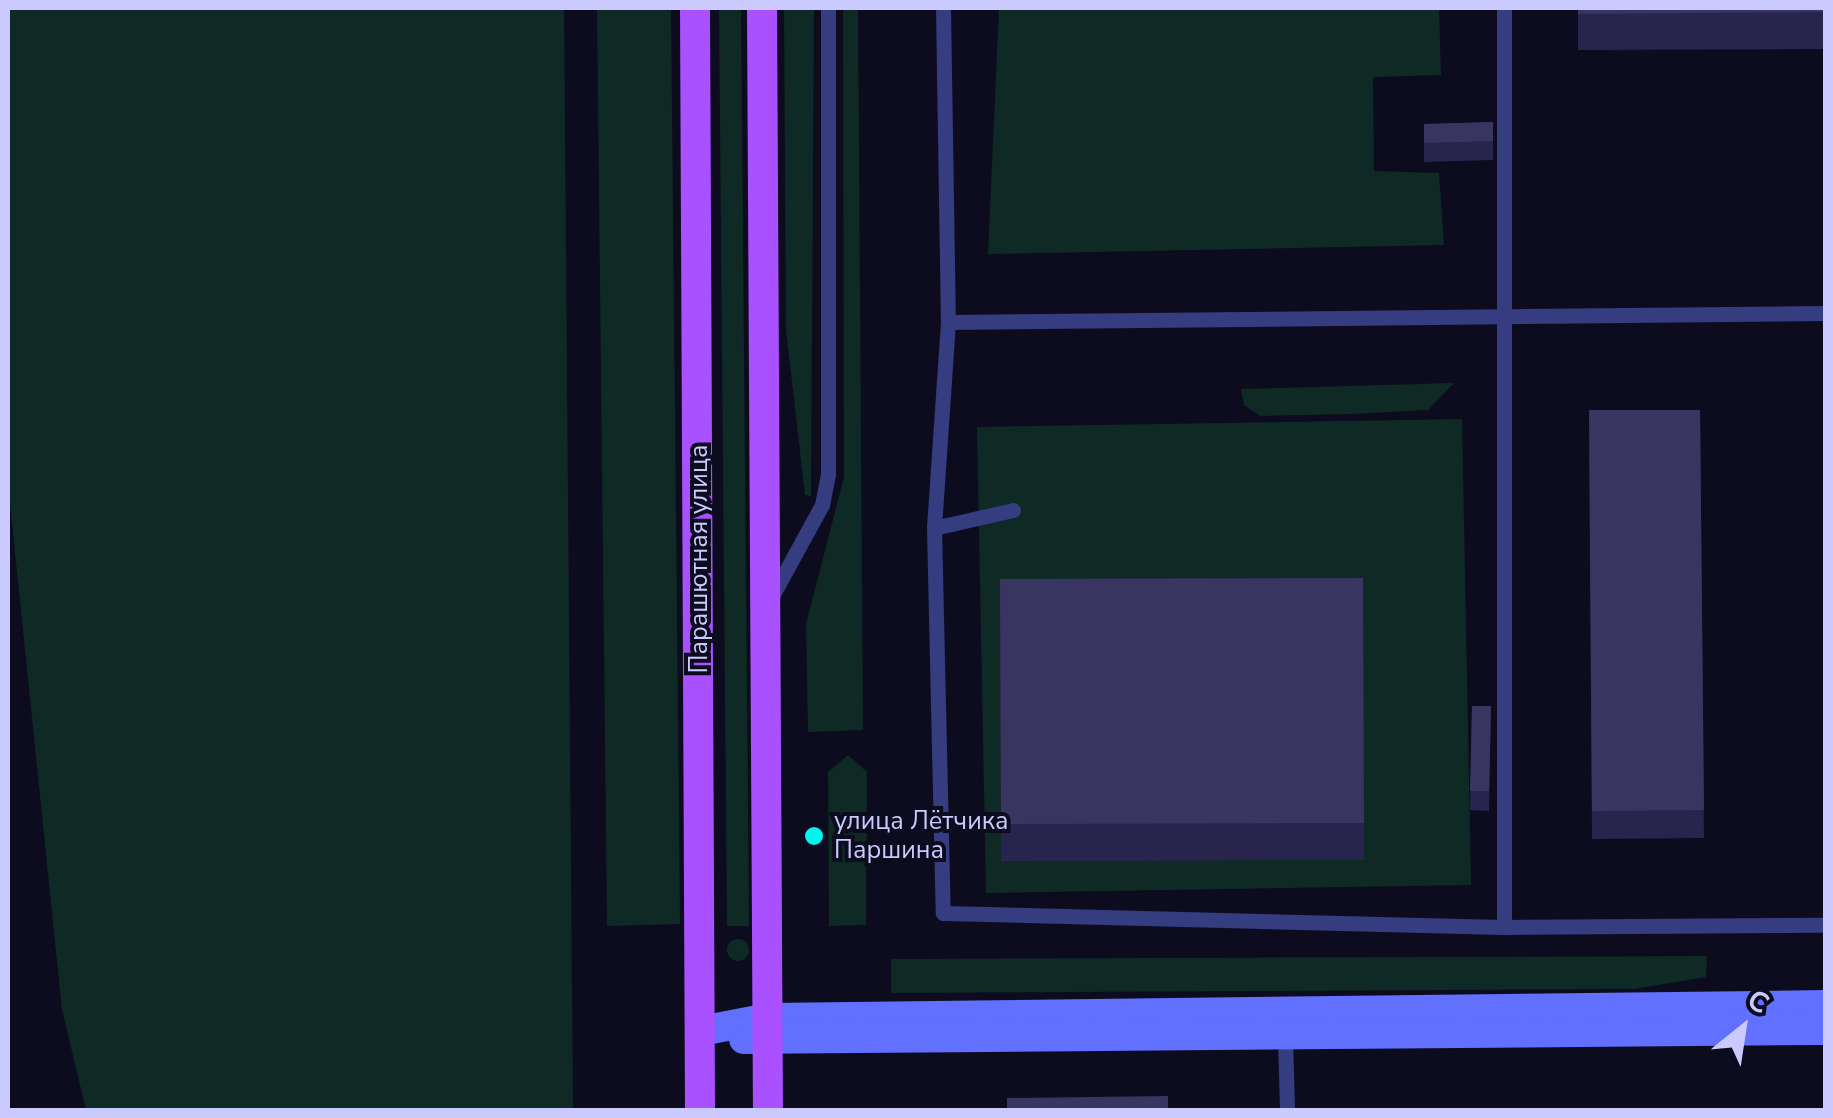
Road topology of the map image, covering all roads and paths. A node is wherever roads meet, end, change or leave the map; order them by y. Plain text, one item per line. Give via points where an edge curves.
1 (694, 8) edge
2 (762, 8) edge
3 (828, 8) edge
4 (943, 8) edge
5 (1504, 8) edge
6 (1826, 314) edge
7 (1503, 319) junction
8 (948, 322) junction
9 (1013, 510) dead end
10 (934, 528) junction
11 (767, 606) junction
12 (1826, 925) edge
13 (1504, 926) junction
14 (1826, 1005) edge
15 (1826, 1030) edge
16 (701, 1031) junction
17 (768, 1031) junction
18 (1285, 1037) junction
19 (700, 1110) edge
20 (768, 1110) edge
21 (1287, 1110) edge

1 - 16 main road, Парашютная улица
2 - 11 main road
3 - 11 lane via 828,476 822,506
4 - 8 lane
5 - 7 lane
6 - 7 lane
7 - 8 lane
7 - 13 lane
8 - 10 lane
9 - 10 lane
10 - 13 lane via 943,912
11 - 17 main road
12 - 13 lane
14 - 17 street
15 - 18 street
16 - 17 street
16 - 19 main road, Парашютная улица
17 - 18 street
17 - 20 main road
18 - 21 lane

